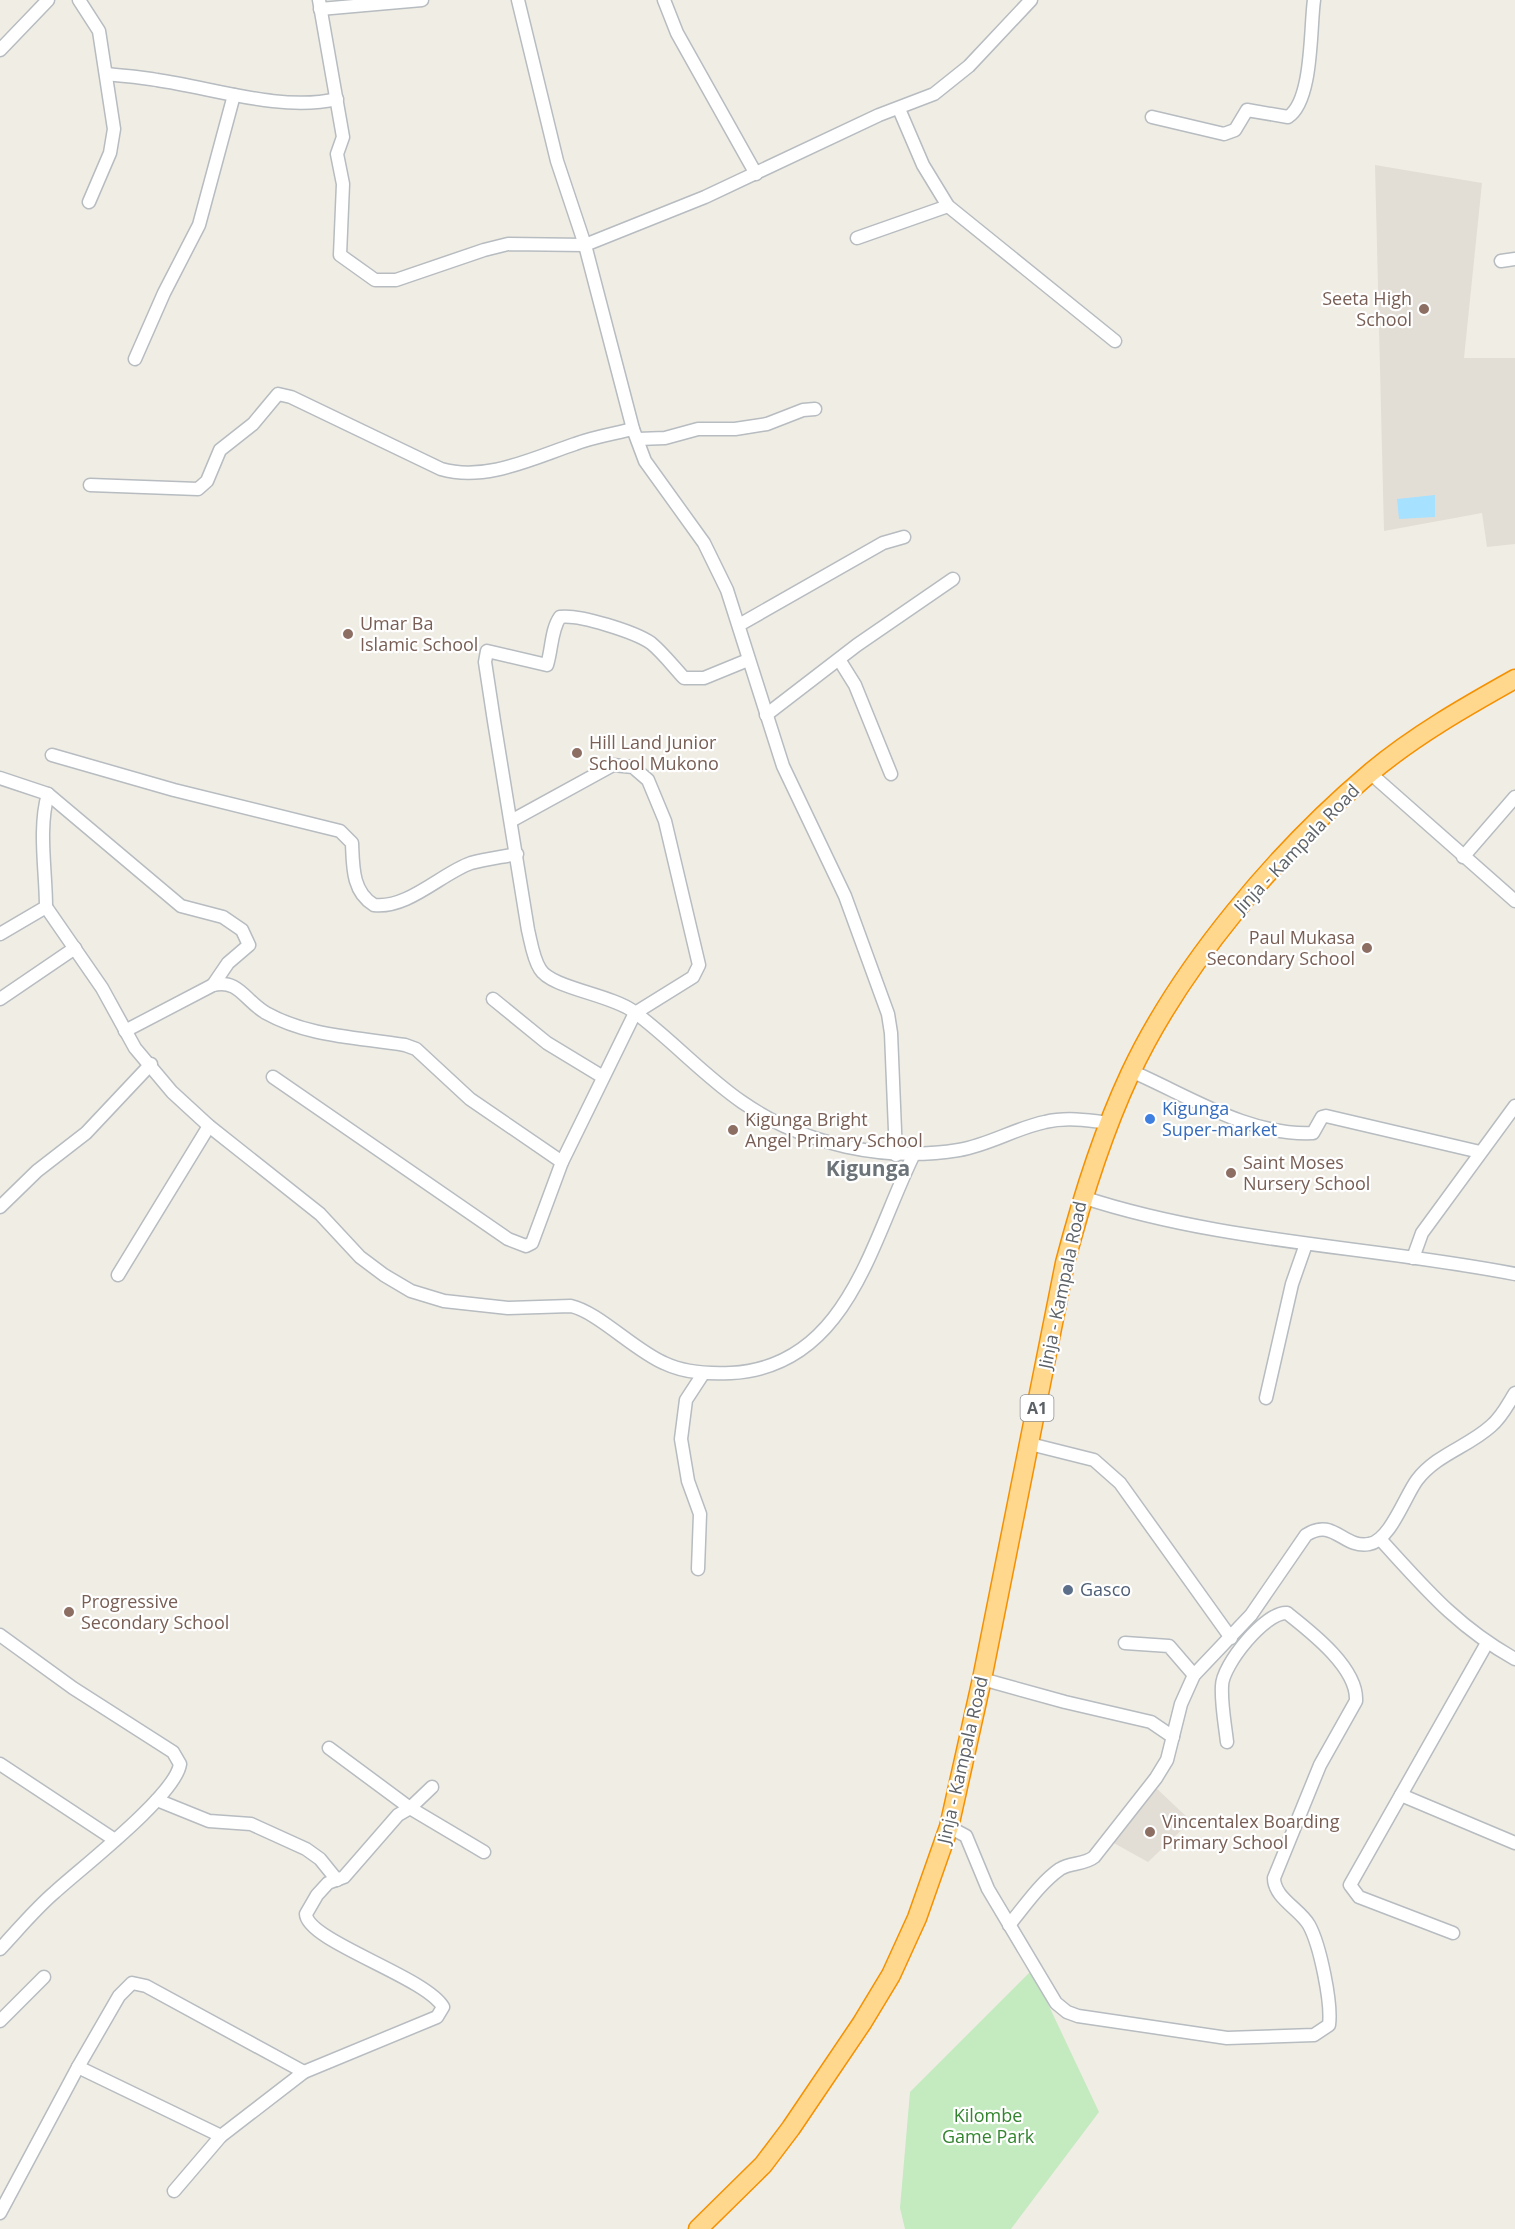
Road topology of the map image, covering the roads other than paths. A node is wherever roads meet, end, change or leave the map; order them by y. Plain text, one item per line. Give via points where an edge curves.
1 (48, 0) edge
2 (79, 0) edge
3 (422, 0) edge
4 (518, 0) edge
5 (664, 0) edge
6 (1031, 0) edge
7 (1314, 0) edge
8 (319, 4) edge
9 (0, 50) edge
10 (106, 74) junction
11 (234, 95) junction
12 (337, 99) junction
13 (899, 110) junction
14 (1152, 117) dead end
15 (756, 174) junction
16 (89, 202) dead end
17 (948, 206) junction
18 (857, 238) dead end
19 (585, 245) junction
20 (1515, 259) edge
21 (1501, 261) dead end
22 (1115, 341) dead end
23 (135, 359) dead end
24 (815, 409) dead end
25 (635, 434) junction
26 (90, 485) dead end
27 (904, 537) dead end
28 (953, 579) dead end
29 (740, 625) junction
30 (748, 660) junction
31 (840, 661) junction
32 (1515, 679) edge
33 (766, 715) junction
34 (52, 754) dead end
35 (1370, 773) junction
36 (891, 774) dead end
37 (0, 778) edge
38 (48, 794) junction
39 (1515, 797) edge
40 (511, 821) junction
41 (518, 854) junction
42 (1463, 857) junction
43 (1515, 901) edge
44 (46, 907) junction
45 (0, 934) edge
46 (75, 948) junction
47 (213, 985) junction
48 (0, 999) edge
49 (493, 999) dead end
50 (635, 1013) junction
51 (125, 1031) junction
52 (151, 1064) junction
53 (1131, 1071) junction
54 (273, 1077) dead end
55 (603, 1077) junction
56 (1515, 1106) edge
57 (1109, 1123) junction
58 (209, 1126) junction
59 (1479, 1152) junction
60 (896, 1155) junction
61 (913, 1156) junction
62 (562, 1162) junction
63 (1082, 1197) junction
64 (0, 1207) edge
65 (1306, 1244) junction
66 (1413, 1258) junction
67 (1515, 1274) edge
68 (118, 1275) dead end
69 (703, 1374) junction
70 (1515, 1393) edge
71 (1266, 1398) dead end
72 (1030, 1444) junction
73 (1380, 1539) junction
74 (698, 1569) dead end
75 (0, 1635) edge
76 (1231, 1638) junction
77 (1125, 1643) dead end
78 (1487, 1643) junction
79 (1515, 1659) edge
80 (1194, 1676) junction
81 (982, 1679) junction
82 (1173, 1737) junction
83 (1227, 1742) dead end
84 (329, 1748) dead end
85 (0, 1764) edge
86 (432, 1787) dead end
87 (1401, 1795) junction
88 (157, 1800) junction
89 (410, 1808) junction
90 (949, 1827) junction
91 (115, 1840) junction
92 (1515, 1843) edge
93 (484, 1852) dead end
94 (337, 1880) junction
95 (1009, 1926) junction
96 (1453, 1933) dead end
97 (0, 1948) edge
98 (45, 1977) dead end
99 (0, 2021) edge
100 (78, 2067) junction
101 (304, 2072) junction
102 (221, 2136) junction
103 (174, 2191) dead end
104 (0, 2213) edge
105 (698, 2229) edge

1 - 9 street
2 - 10 street via 99,32
3 - 8 street
4 - 19 street via 557,161
5 - 15 street via 677,33
6 - 13 street via 949,85
7 - 14 street via 1307,71 1294,113 1288,117 1246,110 1235,130 1224,134
8 - 12 street
10 - 11 street
10 - 16 street via 114,141
11 - 12 street via 303,102
11 - 23 street via 199,225
12 - 19 street via 343,137 337,154 343,184 340,255 375,280 409,277 508,244
13 - 15 street via 879,115
13 - 17 street via 923,165
15 - 19 street
17 - 18 street
17 - 22 street
19 - 25 street
20 - 21 street
24 - 25 street via 735,429 698,429 665,438
25 - 26 street via 578,443 520,463 463,474 441,469 278,394 253,424 220,450 207,481 198,489
25 - 29 street via 645,461 704,543 728,590
27 - 29 street via 883,543
28 - 31 street
29 - 30 street
30 - 33 street
30 - 40 street via 704,678 684,678 649,642 570,615 560,616 553,627 547,665 487,651 488,685
31 - 33 street
31 - 36 street via 855,685
32 - 35 highway, Jinja - Kampala Road / A1 via 1424,733
33 - 60 street via 783,766 845,896 888,1014
34 - 41 street via 174,790 340,831 352,843 353,872 362,896 374,905 424,890 471,863
35 - 42 street
35 - 53 highway, Jinja - Kampala Road / A1 via 1264,879 1210,943
37 - 38 street
38 - 44 street via 44,830
38 - 47 street via 182,906 223,917 242,930 249,945 228,963
39 - 42 street
40 - 41 street
40 - 50 street via 614,765 633,767 648,780 665,822 699,965 693,977
41 - 50 street via 528,930 543,973 560,984 619,1002
42 - 43 street
44 - 45 street
44 - 46 street
46 - 48 street
46 - 51 street
47 - 51 street
47 - 62 street via 225,982 235,986 266,1013 315,1032 416,1049 470,1099
49 - 55 street via 547,1043
50 - 55 street
50 - 60 street via 767,1118 825,1142
51 - 52 street
52 - 58 street via 172,1092
52 - 64 street via 86,1133 37,1171
53 - 57 highway, Jinja - Kampala Road / A1
53 - 59 street via 1220,1112 1279,1131 1313,1133 1326,1116
54 - 62 street via 508,1239 526,1246 537,1232
55 - 62 street
56 - 59 street
57 - 61 street via 1065,1119 1045,1122 961,1149
57 - 63 highway, Jinja - Kampala Road / A1
58 - 68 street
58 - 69 street via 320,1214 360,1257 411,1291 479,1306 580,1308 620,1338 665,1364
59 - 66 street via 1422,1233
60 - 61 street
61 - 69 street via 861,1276 821,1332 802,1350 767,1368
63 - 65 street via 1168,1222
63 - 72 highway, Jinja - Kampala Road / A1 via 1065,1263
65 - 66 street
65 - 71 street via 1292,1284
66 - 67 street
69 - 74 street via 686,1400 681,1439 688,1481 700,1514
70 - 73 street via 1492,1426 1440,1457 1417,1480
72 - 76 street via 1094,1460 1113,1476
72 - 81 highway, Jinja - Kampala Road / A1
73 - 76 street via 1358,1544 1316,1528 1305,1535
73 - 78 street via 1458,1622
75 - 88 street via 73,1689 172,1752 180,1769
76 - 80 street
77 - 80 street via 1165,1644
78 - 79 street
78 - 87 street
80 - 82 street via 1181,1704
81 - 82 street via 1151,1722
81 - 90 highway, Jinja - Kampala Road / A1
82 - 95 street via 1167,1760 1156,1778 1094,1857 1087,1863 1060,1869
83 - 95 street via 1221,1684 1229,1664 1275,1614 1287,1613 1342,1664 1357,1691 1356,1701 1320,1765 1274,1878 1277,1891 1310,1927 1325,1977 1330,2016 1324,2030 1314,2035 1227,2038 1078,2016 1056,2003
84 - 89 street
85 - 91 street
86 - 89 street
87 - 92 street
87 - 96 street via 1350,1885 1359,1897
88 - 91 street
88 - 94 street via 209,1821 251,1824 306,1849
89 - 93 street
89 - 94 street via 398,1815 368,1852
90 - 95 street via 966,1836
90 - 105 highway, Jinja - Kampala Road / A1 via 917,1918 891,1975 862,2023 763,2165
91 - 97 street via 54,1893
94 - 101 street via 317,1895 306,1914 309,1923 425,1989 443,2007 437,2017
98 - 99 street
100 - 101 street via 119,1996 137,1983
100 - 102 street
100 - 104 street
101 - 102 street
102 - 103 street

